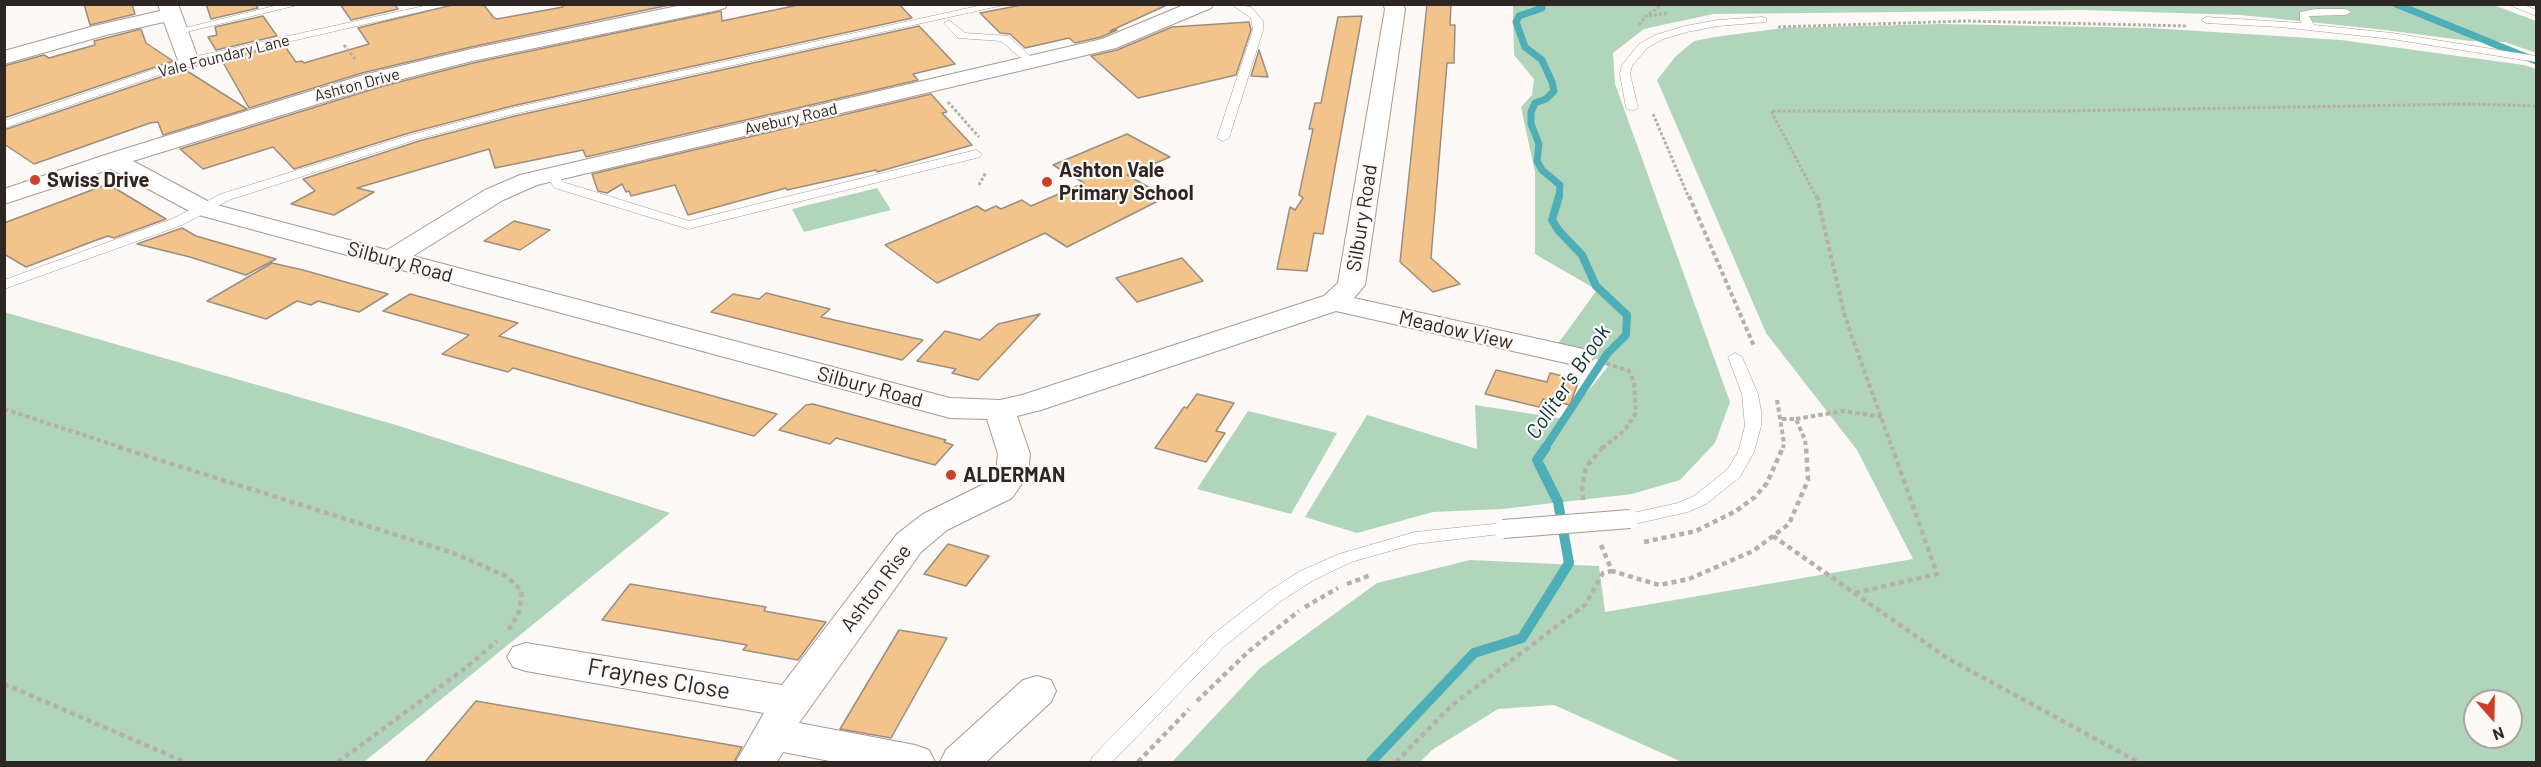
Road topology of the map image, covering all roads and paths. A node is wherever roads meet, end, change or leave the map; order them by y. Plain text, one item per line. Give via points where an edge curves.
1 (297, 4) edge
2 (449, 4) edge
3 (718, 4) edge
4 (1003, 4) edge
5 (1204, 4) edge
6 (1236, 4) edge
7 (1393, 4) edge
8 (1663, 4) edge
9 (2512, 4) edge
10 (2346, 12) dead end
11 (2536, 13) edge
12 (173, 16) edge
13 (1645, 17) dead end
14 (1762, 20) dead end
15 (2205, 20) dead end
16 (949, 23) dead end
17 (2188, 26) dead end
18 (1772, 27) dead end
19 (2312, 27) junction
20 (333, 29) junction
21 (4, 58) edge
22 (2536, 59) edge
23 (188, 61) junction
24 (1032, 62) junction
25 (371, 80) junction
26 (2536, 106) edge
27 (1632, 108) dead end
28 (1652, 109) dead end
29 (4, 125) edge
30 (1223, 138) dead end
31 (976, 154) dead end
32 (113, 160) junction
33 (551, 175) junction
34 (4, 197) edge
35 (204, 209) junction
36 (390, 259) junction
37 (4, 285) edge
38 (1334, 302) junction
39 (1757, 352) dead end
40 (1579, 357) dead end
41 (1735, 357) dead end
42 (1776, 394) dead end
43 (4, 409) edge
44 (1000, 410) junction
45 (1882, 417) junction
46 (1782, 419) dead end
47 (1796, 419) dead end
48 (1773, 536) dead end
49 (1612, 571) dead end
50 (1377, 573) dead end
51 (1855, 593) junction
52 (526, 657) dead end
53 (4, 684) edge
54 (1037, 691) dead end
55 (774, 733) edge
56 (185, 762) edge
57 (338, 762) edge
58 (915, 762) edge
59 (960, 762) edge
60 (1100, 762) edge
61 (1138, 762) edge
62 (1396, 762) edge
63 (2138, 762) edge

1 - 12 lane
2 - 20 lane, Vale Foundary Lane
3 - 25 street, Ashton Drive via 471,55
4 - 35 lane via 512,111 297,172 225,197
5 - 24 street, Avebury Road via 1109,44
6 - 30 lane via 1255,16 1258,30
7 - 38 street, Silbury Road via 1351,285
8 - 13 path
9 - 11 lane
10 - 19 lane via 2304,14
12 - 21 street via 100,30
12 - 23 street
14 - 27 lane via 1685,29 1643,46 1624,74
15 - 19 lane
16 - 24 lane via 962,36 1004,38
17 - 18 path via 1966,21
19 - 22 lane
20 - 23 lane, Vale Foundary Lane
20 - 25 path
23 - 29 lane, Vale Foundary Lane
24 - 33 street, Avebury Road
25 - 32 street, Ashton Drive
26 - 45 path via 1771,111 1816,196 1845,317
28 - 39 path
31 - 33 lane via 688,225 559,185
32 - 34 street, Ashton Drive
32 - 35 street, Silbury Road
33 - 36 street, Avebury Road via 494,195
35 - 36 street, Silbury Road
35 - 37 lane
36 - 44 street, Silbury Road via 950,408
38 - 40 street, Meadow View
38 - 44 street, Silbury Road
41 - 60 lane, bridge via 1750,394 1753,426 1746,452 1734,473 1700,500 1682,508 1630,519 1415,538 1345,558 1275,596 1219,640
42 - 46 path
43 - 57 path via 453,553 506,576 522,591 519,612 507,633
44 - 55 street, Ashton Rise via 1014,454 1012,474 1000,490 935,522 909,543
45 - 47 path via 1843,411
45 - 51 path via 1937,574
48 - 51 path
49 - 62 path via 1603,573 1585,605 1451,706
50 - 61 path via 1344,585 1300,610 1257,644
51 - 63 path via 1947,658
52 - 55 street, Fraynes Close
53 - 56 path
54 - 59 street
55 - 58 street, Fraynes Close

